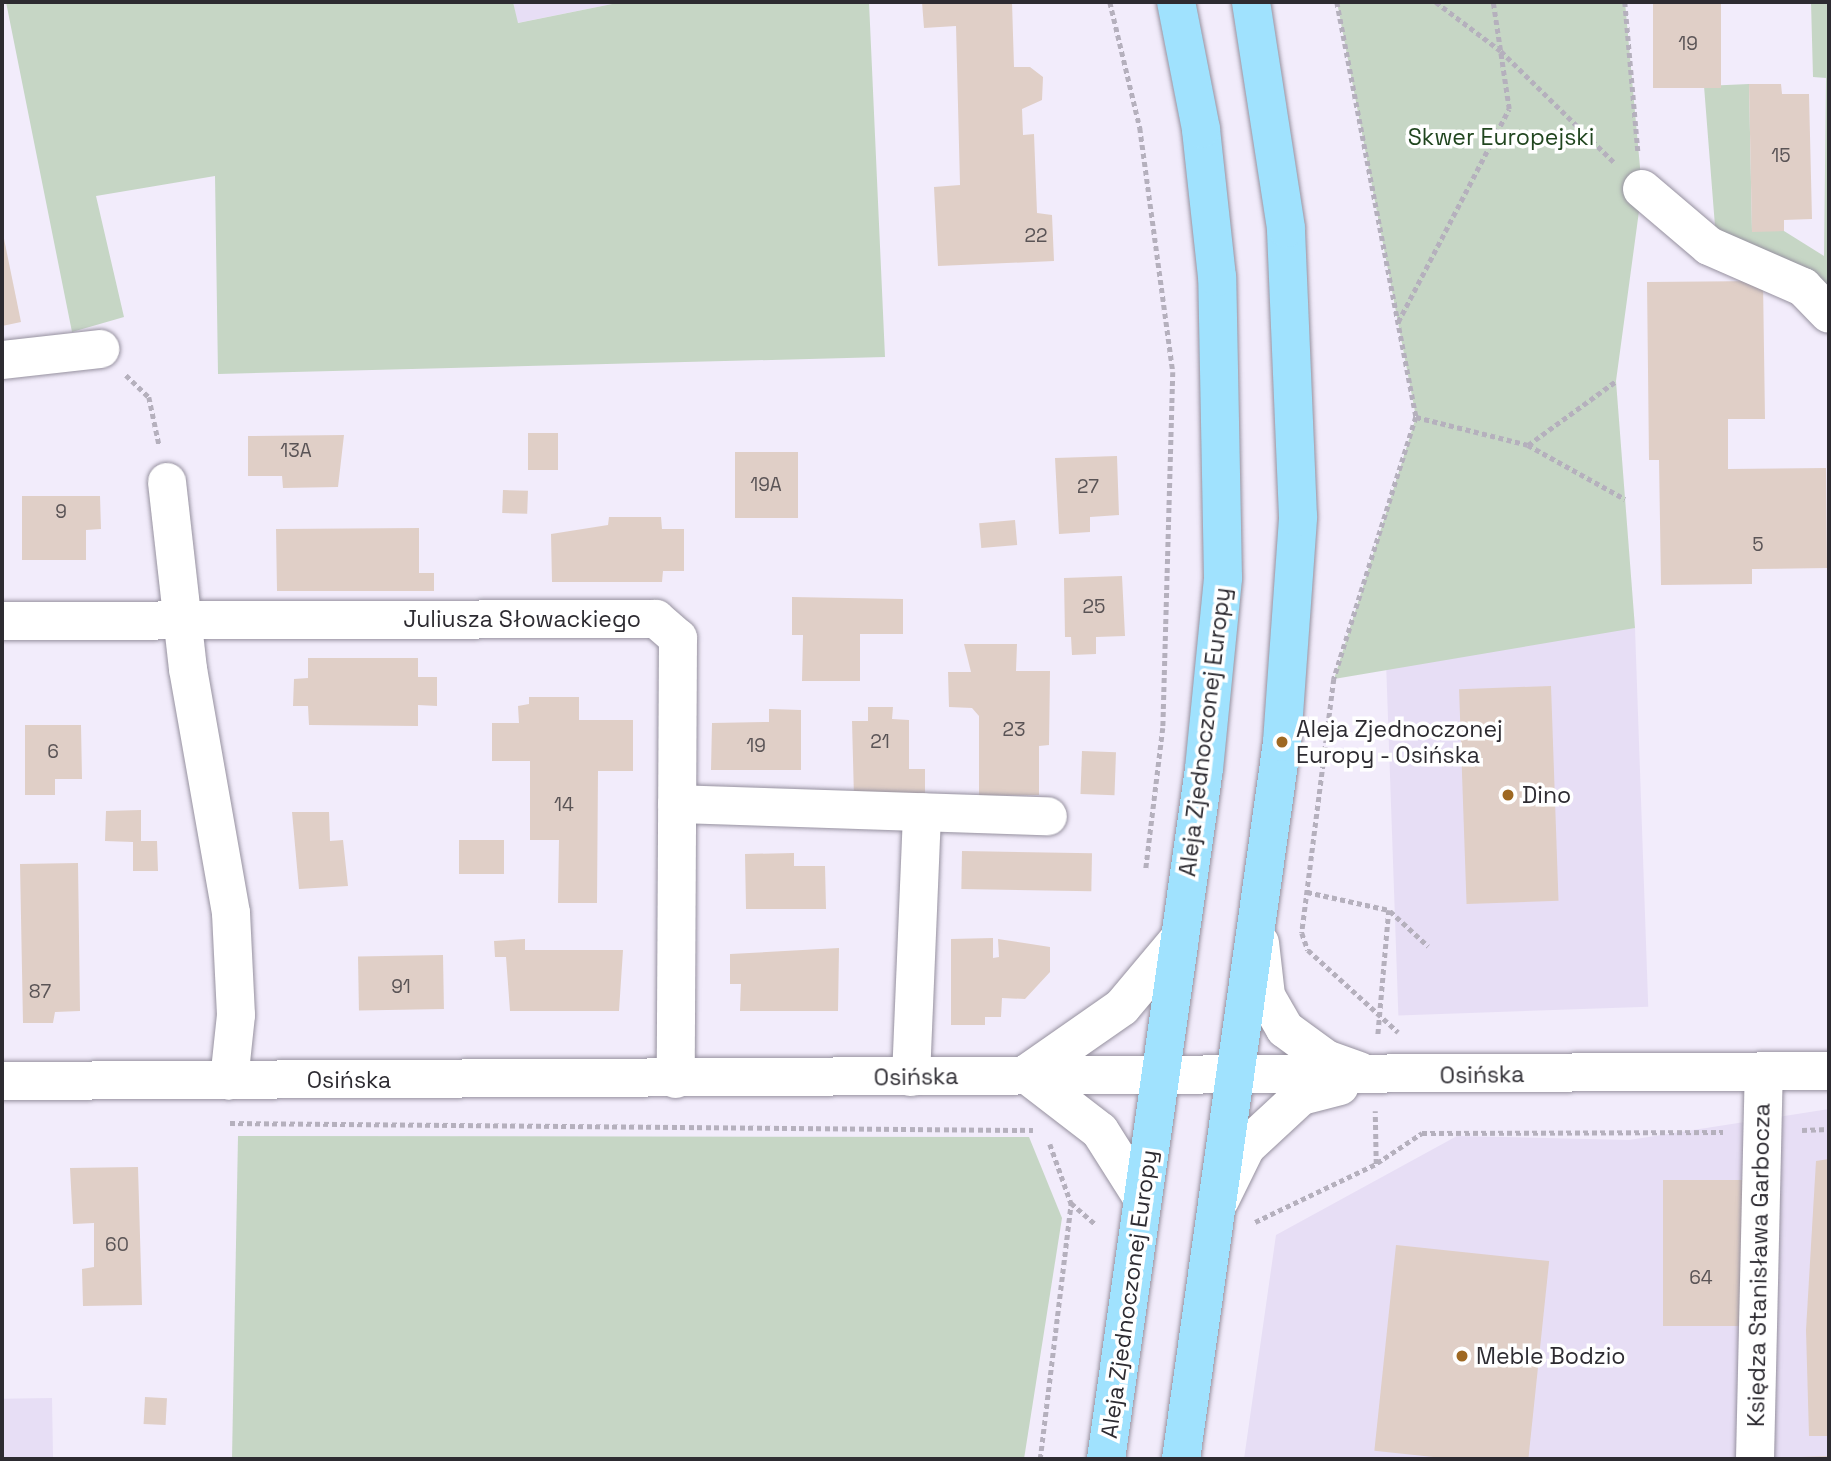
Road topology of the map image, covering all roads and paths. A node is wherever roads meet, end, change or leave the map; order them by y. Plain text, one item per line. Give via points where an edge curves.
1 (1110, 2) edge
2 (1176, 2) edge
3 (1251, 2) edge
4 (1337, 2) edge
5 (1436, 2) edge
6 (1493, 2) edge
7 (1625, 2) edge
8 (1501, 51) junction
9 (1642, 189) junction
10 (1829, 314) edge
11 (1398, 322) junction
12 (100, 349) joint
13 (2, 360) edge
14 (1616, 381) dead end
15 (1416, 417) junction
16 (1528, 445) junction
17 (167, 482) joint
18 (1625, 499) dead end
19 (185, 620) junction
20 (2, 621) edge
21 (677, 804) junction
22 (922, 812) junction
23 (1048, 816) dead end
24 (1146, 874) dead end
25 (1307, 892) junction
26 (1389, 910) junction
27 (1258, 928) junction
28 (1180, 938) junction
29 (1428, 946) dead end
30 (1380, 1014) junction
31 (1413, 1033) dead end
32 (1764, 1071) junction
33 (1829, 1071) edge
34 (1026, 1074) junction
35 (1161, 1075) junction
36 (1374, 1076) junction
37 (911, 1077) junction
38 (1236, 1077) junction
39 (676, 1079) junction
40 (2, 1081) edge
41 (229, 1081) junction
42 (216, 1123) dead end
43 (1829, 1129) edge
44 (1762, 1132) junction
45 (1376, 1164) junction
46 (1143, 1199) junction
47 (1071, 1203) junction
48 (1217, 1205) junction
49 (1095, 1224) dead end
50 (1249, 1237) dead end
51 (1040, 1459) edge
52 (1106, 1459) edge
53 (1181, 1459) edge
54 (1755, 1459) edge

1 - 24 path via 1140,128 1173,372 1164,715
2 - 28 main road, Aleja Zjednoczonej Europy via 1201,129 1217,277 1224,472 1223,578
3 - 27 main road via 1286,228 1298,517 1282,742
4 - 11 path
5 - 8 path
6 - 8 path
7 - 9 path
8 - 9 path
8 - 11 path via 1509,109
9 - 10 street via 1709,246 1803,287
11 - 15 path
12 - 13 street
12 - 17 path via 149,397
14 - 16 path
15 - 16 path
15 - 25 path via 1334,679
16 - 18 path
17 - 19 street
19 - 20 street, Juliusza Słowackiego
19 - 21 street, Juliusza Słowackiego via 656,619 678,638
19 - 41 street via 208,798 231,913 236,1016
21 - 22 street
21 - 39 street, Juliusza Słowackiego
22 - 23 street
22 - 37 street
25 - 26 path
25 - 30 path via 1302,933 1308,950
26 - 29 path
26 - 30 path
27 - 36 street via 1266,996 1284,1029 1325,1059
27 - 38 main road
28 - 34 street via 1122,1007
28 - 35 main road, Aleja Zjednoczonej Europy
30 - 31 path via 1399,1033
30 - 36 path
32 - 33 street, Osińska
32 - 36 street, Osińska
32 - 44 street, Księdza Stanisława Garbocza
34 - 35 street, Osińska
34 - 37 street, Osińska
34 - 46 street via 1100,1131
35 - 38 street, Osińska
35 - 46 main road, Aleja Zjednoczonej Europy
36 - 38 street, Osińska
36 - 45 path
36 - 48 street via 1301,1096 1246,1147
37 - 39 street, Osińska
38 - 48 main road
39 - 41 street, Osińska
40 - 41 street, Osińska
42 - 47 path via 1046,1130
43 - 44 path
44 - 45 path via 1422,1133
44 - 54 street, Księdza Stanisława Garbocza
45 - 50 path via 1250,1224
46 - 52 main road, Aleja Zjednoczonej Europy
47 - 49 path
47 - 51 path
48 - 53 main road

